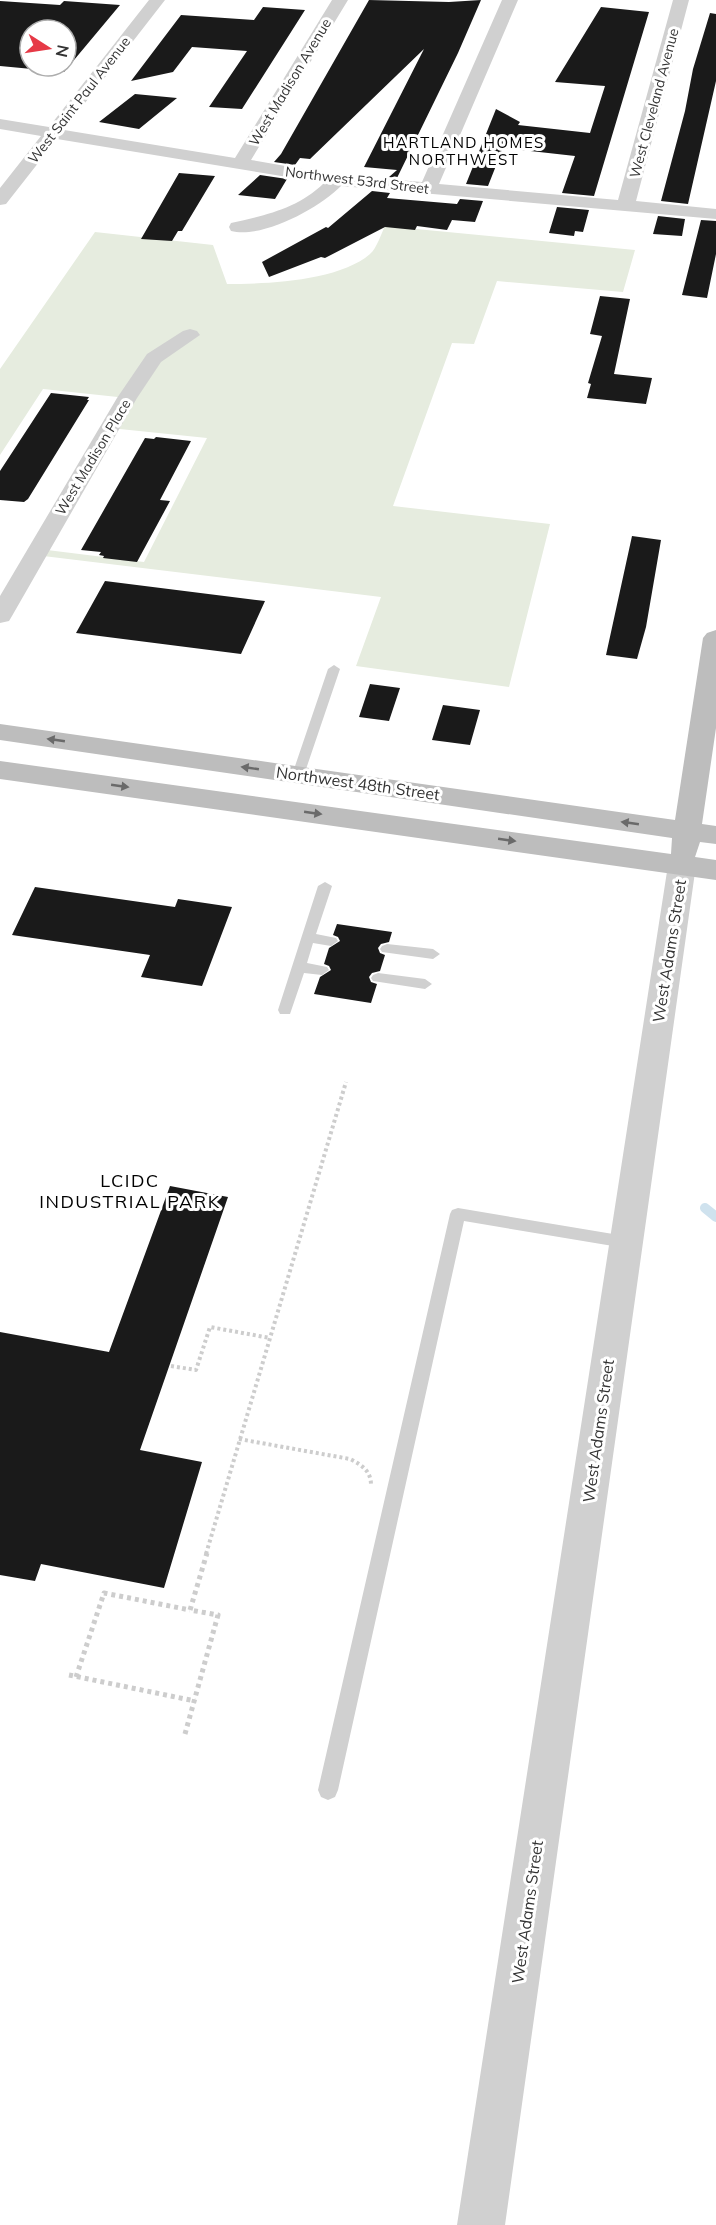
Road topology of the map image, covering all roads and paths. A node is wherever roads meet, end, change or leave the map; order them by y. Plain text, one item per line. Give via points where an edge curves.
1 (157, 0) edge
2 (340, 0) edge
3 (510, 0) edge
4 (681, 0) edge
5 (0, 124) edge
6 (53, 133) junction
7 (240, 164) junction
8 (337, 180) junction
9 (428, 188) junction
10 (0, 200) edge
11 (627, 206) junction
12 (716, 214) edge
13 (238, 227) dead end
14 (190, 335) dead end
15 (7, 592) edge
16 (0, 616) edge
17 (716, 638) edge
18 (334, 669) dead end
19 (0, 732) edge
20 (0, 770) edge
21 (298, 775) junction
22 (687, 831) junction
23 (716, 834) edge
24 (682, 865) junction
25 (716, 870) edge
26 (325, 886) dead end
27 (309, 938) junction
28 (331, 941) dead end
29 (387, 949) dead end
30 (433, 954) dead end
31 (299, 967) junction
32 (322, 970) dead end
33 (378, 978) dead end
34 (425, 984) dead end
35 (285, 1010) dead end
36 (346, 1082) dead end
37 (625, 1242) junction
38 (270, 1338) junction
39 (171, 1366) dead end
40 (239, 1439) junction
41 (371, 1485) dead end
42 (190, 1610) junction
43 (69, 1675) dead end
44 (76, 1677) junction
45 (195, 1701) junction
46 (185, 1734) dead end
47 (328, 1790) dead end
48 (481, 2225) edge

1 - 6 street, West Saint Paul Avenue
2 - 7 street, West Madison Avenue
3 - 9 street
4 - 11 street, West Cleveland Avenue
5 - 6 street, Northwest 53rd Street
6 - 7 street, Northwest 53rd Street
6 - 10 street, West Saint Paul Avenue
7 - 8 street, Northwest 53rd Street
8 - 9 street, Northwest 53rd Street
8 - 13 street via 292,215
9 - 11 street, Northwest 53rd Street
11 - 12 street, Northwest 53rd Street
14 - 15 street, West Madison Place via 154,358
15 - 16 street
17 - 22 main road, West Adams Street
18 - 21 lane
21 -> 19 main road, Northwest 48th Street
20 -> 24 main road
22 -> 21 main road, Northwest 48th Street
22 - 23 main road, Northwest 48th Street
22 - 24 main road, West Adams Street
24 - 25 main road
24 - 37 street, West Adams Street
26 - 27 lane
27 - 28 lane
27 - 31 lane
29 - 30 lane
31 - 32 lane
31 - 35 lane
33 - 34 lane
36 - 38 path
37 - 47 lane via 458,1214
37 - 48 street, West Adams Street
38 - 39 path via 210,1327 196,1370
38 - 40 path
40 - 41 path via 350,1459 367,1469
40 - 42 path
42 - 44 path via 104,1593
42 - 45 path via 218,1615
43 - 44 path
44 - 45 path
45 - 46 path

